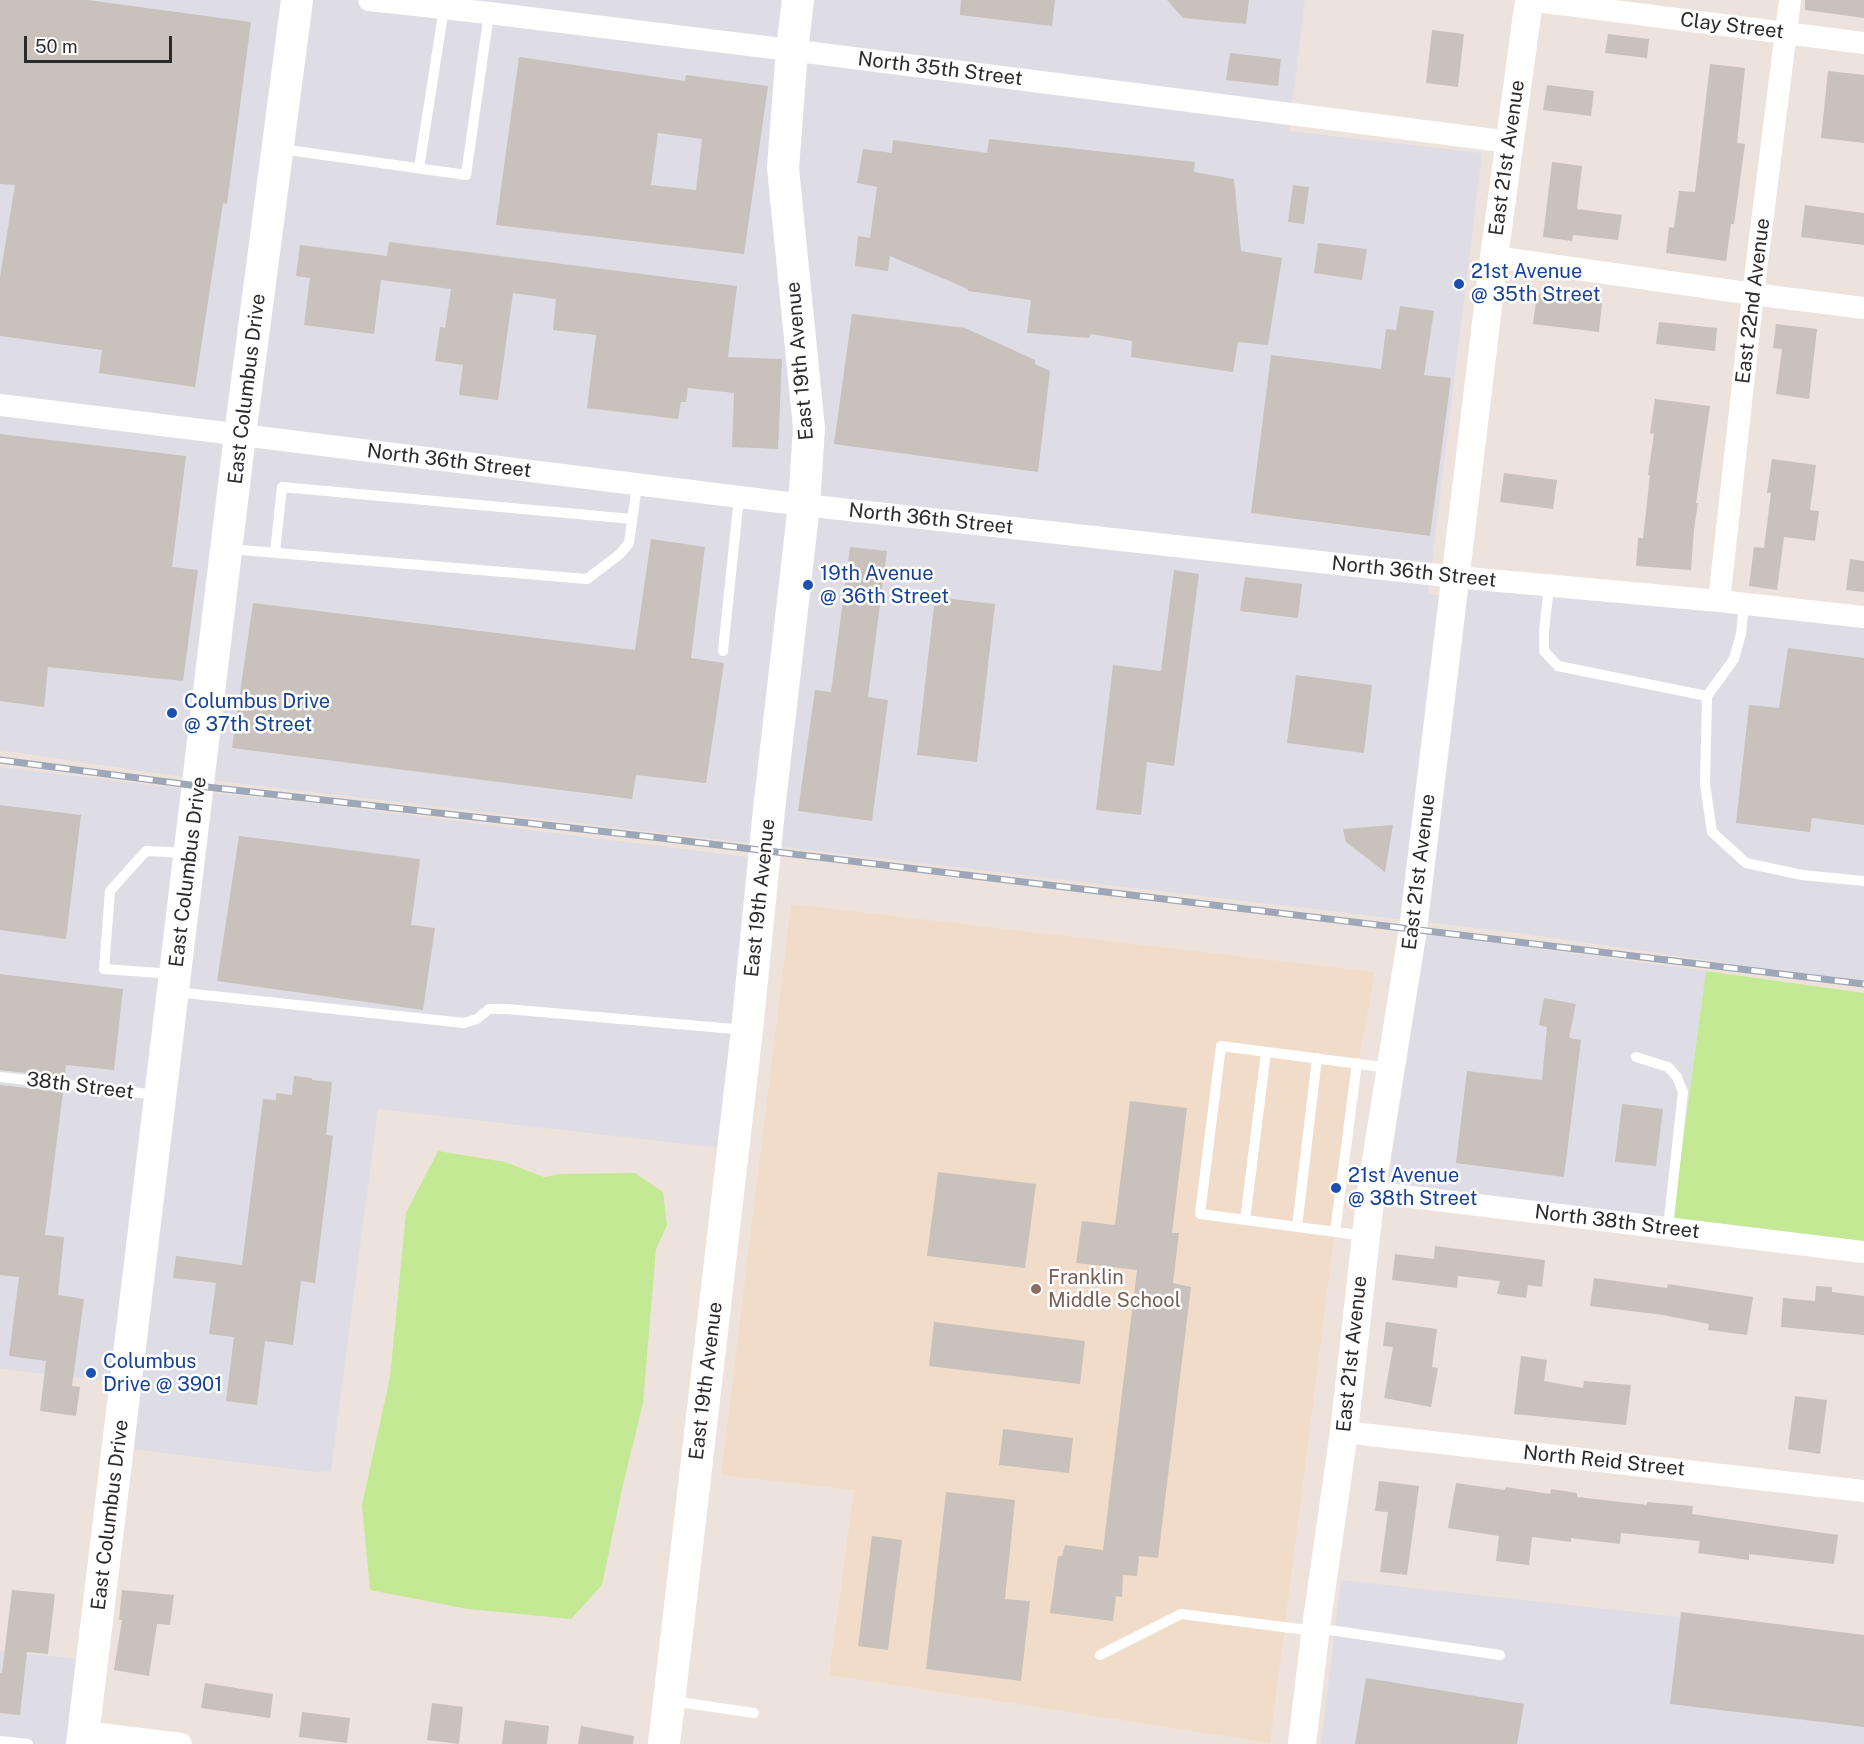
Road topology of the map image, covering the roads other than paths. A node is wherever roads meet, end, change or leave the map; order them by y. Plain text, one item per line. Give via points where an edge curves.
1 (297, 0) edge
2 (369, 0) edge
3 (798, 0) edge
4 (1529, 0) edge
5 (1790, 0) edge
6 (444, 9) junction
7 (489, 13) junction
8 (1786, 33) junction
9 (1864, 43) edge
10 (792, 50) junction
11 (1510, 142) junction
12 (278, 148) junction
13 (419, 168) junction
14 (1494, 256) junction
15 (1754, 294) junction
16 (1864, 308) edge
17 (0, 405) edge
18 (240, 435) junction
19 (637, 484) junction
20 (739, 497) junction
21 (804, 505) junction
22 (632, 519) junction
23 (227, 548) junction
24 (275, 552) junction
25 (1456, 577) junction
26 (1550, 586) junction
27 (1719, 601) junction
28 (1744, 604) junction
29 (1864, 617) edge
30 (723, 651) dead end
31 (1707, 696) junction
32 (190, 853) junction
33 (1864, 881) edge
34 (174, 983) junction
35 (747, 1030) junction
36 (1266, 1052) junction
37 (1636, 1056) dead end
38 (1317, 1058) junction
39 (1357, 1063) junction
40 (1390, 1068) junction
41 (0, 1077) edge
42 (161, 1095) junction
43 (1371, 1192) junction
44 (1245, 1220) junction
45 (1297, 1227) junction
46 (1668, 1228) junction
47 (1335, 1232) junction
48 (1366, 1236) junction
49 (1864, 1252) edge
50 (1344, 1432) junction
51 (1864, 1491) edge
52 (1316, 1629) junction
53 (1100, 1655) dead end
54 (1500, 1655) dead end
55 (669, 1700) junction
56 (754, 1713) dead end
57 (83, 1738) edge
58 (0, 1741) edge
59 (28, 1744) edge
60 (182, 1744) edge
61 (664, 1744) edge
62 (1302, 1744) edge

1 - 12 main road, East Columbus Drive
2 - 6 street, North 35th Street
3 - 10 main road, East 19th Avenue
4 - 8 street, Clay Street
4 - 11 street, East 21st Avenue
5 - 8 street, East 22nd Avenue
6 - 7 street, North 35th Street
6 - 13 lane
7 - 10 street, North 35th Street
7 - 13 lane via 466,175
8 - 9 street, Clay Street
8 - 15 street, East 22nd Avenue
10 - 11 street, North 35th Street
10 - 21 main road, East 19th Avenue via 783,168 809,428
11 - 14 street, East 21st Avenue
12 - 13 lane
12 - 18 main road, East Columbus Drive
14 - 15 street
14 - 25 street, East 21st Avenue
15 - 16 street
15 - 27 street, East 22nd Avenue
17 - 18 street, North 36th Street
18 - 19 street, North 36th Street
18 - 23 main road, East Columbus Drive
19 - 20 street, North 36th Street
19 - 22 lane
20 - 21 street, North 36th Street
20 - 30 lane
21 - 25 street, North 36th Street
21 - 35 main road, East 19th Avenue
22 - 24 lane via 629,543 587,579
22 - 24 lane via 282,487
23 - 24 lane
23 - 32 main road, East Columbus Drive
25 - 26 street, North 36th Street
25 - 40 street, East 21st Avenue via 1413,929
26 - 27 street, North 36th Street
26 - 31 lane via 1544,651 1558,666
27 - 28 street, North 36th Street
28 - 29 street, North 36th Street
28 - 31 lane via 1734,659
31 - 33 lane via 1705,784 1712,832 1746,863 1803,875
32 - 34 main road, East Columbus Drive
32 - 34 lane via 146,851 110,891 104,969
34 - 35 lane via 464,1023 489,1009 507,1009
34 - 42 main road, East Columbus Drive
35 - 55 main road, East 19th Avenue
36 - 38 lane
36 - 44 lane
36 - 44 lane via 1221,1046 1200,1214
37 - 46 lane via 1668,1067 1683,1092
38 - 39 lane
38 - 45 lane
39 - 40 lane
39 - 47 lane
40 - 43 street, East 21st Avenue
41 - 42 lane, 38th Street
42 - 57 main road, East Columbus Drive
43 - 46 street, North 38th Street
43 - 48 street, East 21st Avenue
44 - 45 lane
45 - 47 lane
46 - 49 street, North 38th Street
47 - 48 lane
48 - 50 street, East 21st Avenue
50 - 51 street, North Reid Street
50 - 52 street, East 21st Avenue
52 - 53 lane via 1181,1614
52 - 54 lane
52 - 62 street, East 21st Avenue
55 - 56 lane
55 - 61 main road, East 19th Avenue
57 - 60 street
58 - 59 lane

